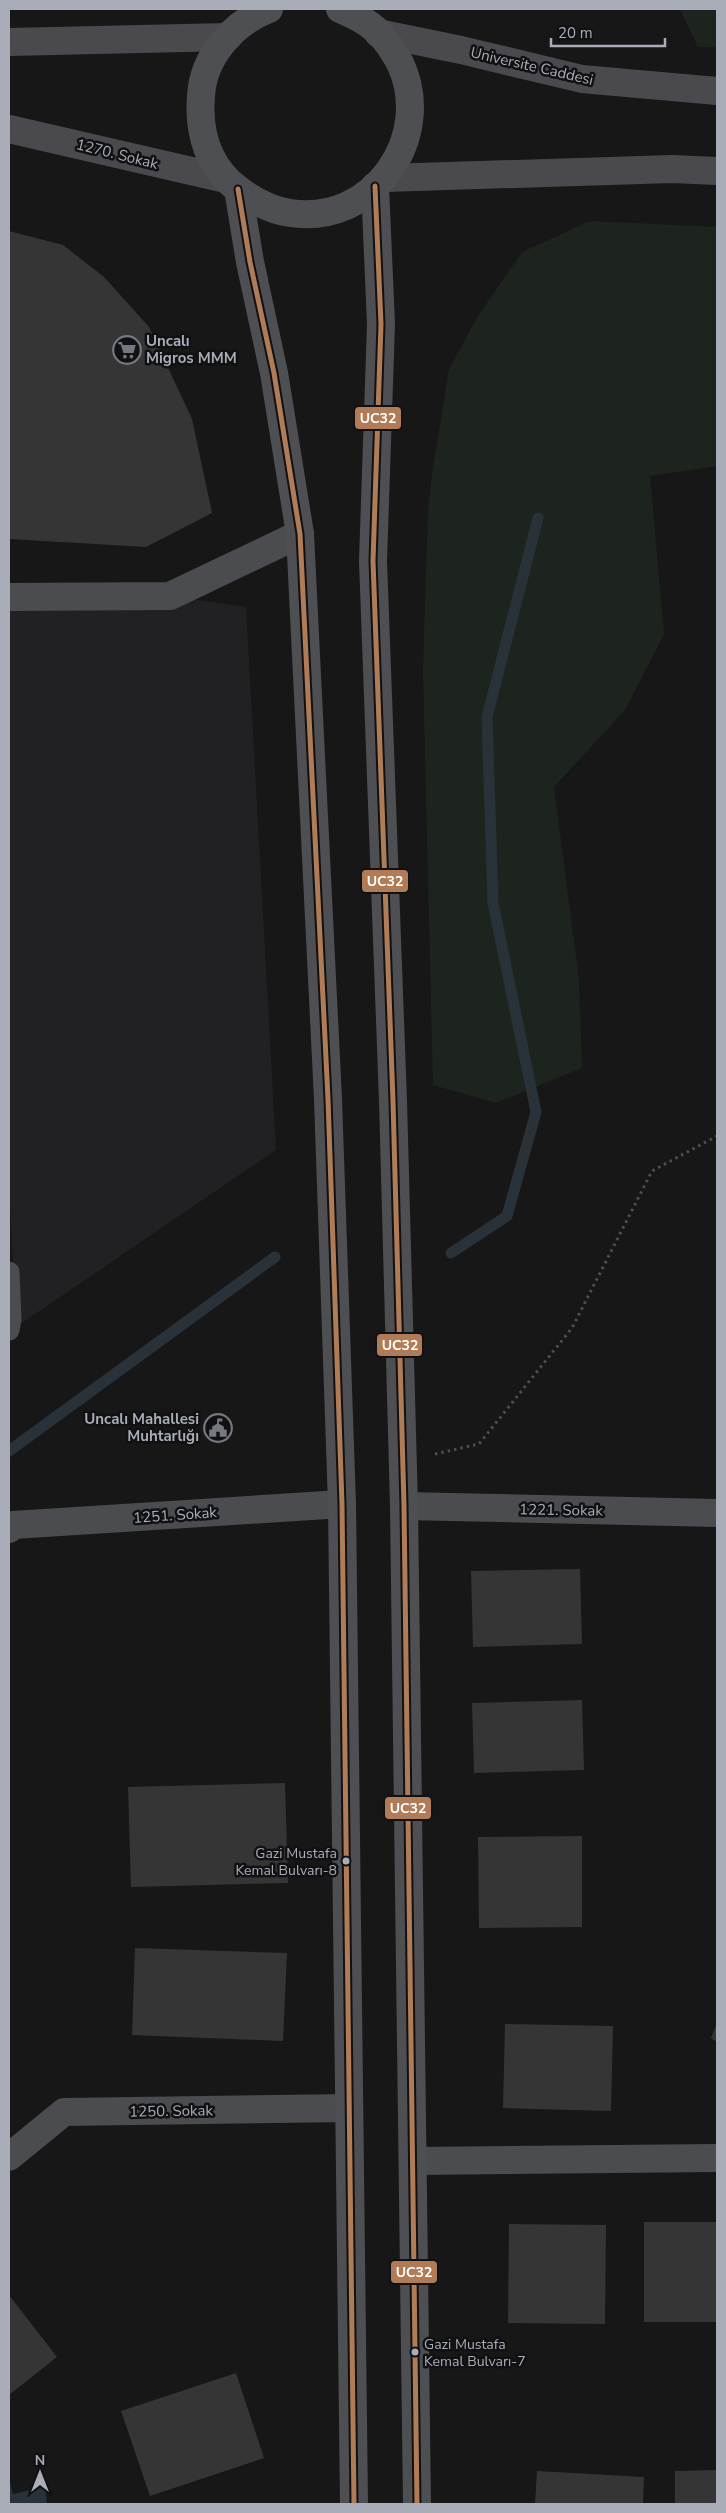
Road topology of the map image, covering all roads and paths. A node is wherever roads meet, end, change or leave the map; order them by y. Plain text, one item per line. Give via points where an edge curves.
1 (269, 9) edge
2 (340, 9) edge
3 (371, 21) edge
4 (234, 24) edge
5 (9, 42) edge
6 (717, 91) edge
7 (9, 129) edge
8 (717, 171) edge
9 (380, 182) junction
10 (232, 184) junction
11 (300, 534) junction
12 (9, 597) edge
13 (717, 1136) edge
14 (9, 1272) edge
15 (9, 1330) edge
16 (435, 1454) dead end
17 (342, 1504) junction
18 (404, 1506) junction
19 (717, 1513) edge
20 (9, 1530) edge
21 (348, 2108) junction
22 (9, 2157) edge
23 (717, 2158) edge
24 (413, 2161) junction
25 (354, 2504) edge
26 (417, 2504) edge

1 - 4 main road
2 - 3 main road
3 - 6 street, Universite Caddesi via 461,50 582,80
3 - 9 main road via 392,48 408,80 411,114 404,149
4 - 5 street
4 - 10 main road via 214,53 201,85 199,120 209,154
7 - 10 street, 1270. Sokak
8 - 9 street via 672,169
9 - 10 main road via 358,200 326,212 290,213 257,202
9 - 18 main road via 381,324 374,562
10 - 11 main road via 274,373
11 - 12 street via 170,596
11 - 17 main road via 328,1099
13 - 16 path via 652,1171 572,1328 479,1444
14 - 15 lane
17 - 20 street, 1251. Sokak via 13,1525
17 - 21 main road
18 - 19 street, 1221. Sokak
18 - 24 main road
21 - 22 street, 1250. Sokak via 64,2112
21 - 25 main road
23 - 24 street
24 - 26 main road

